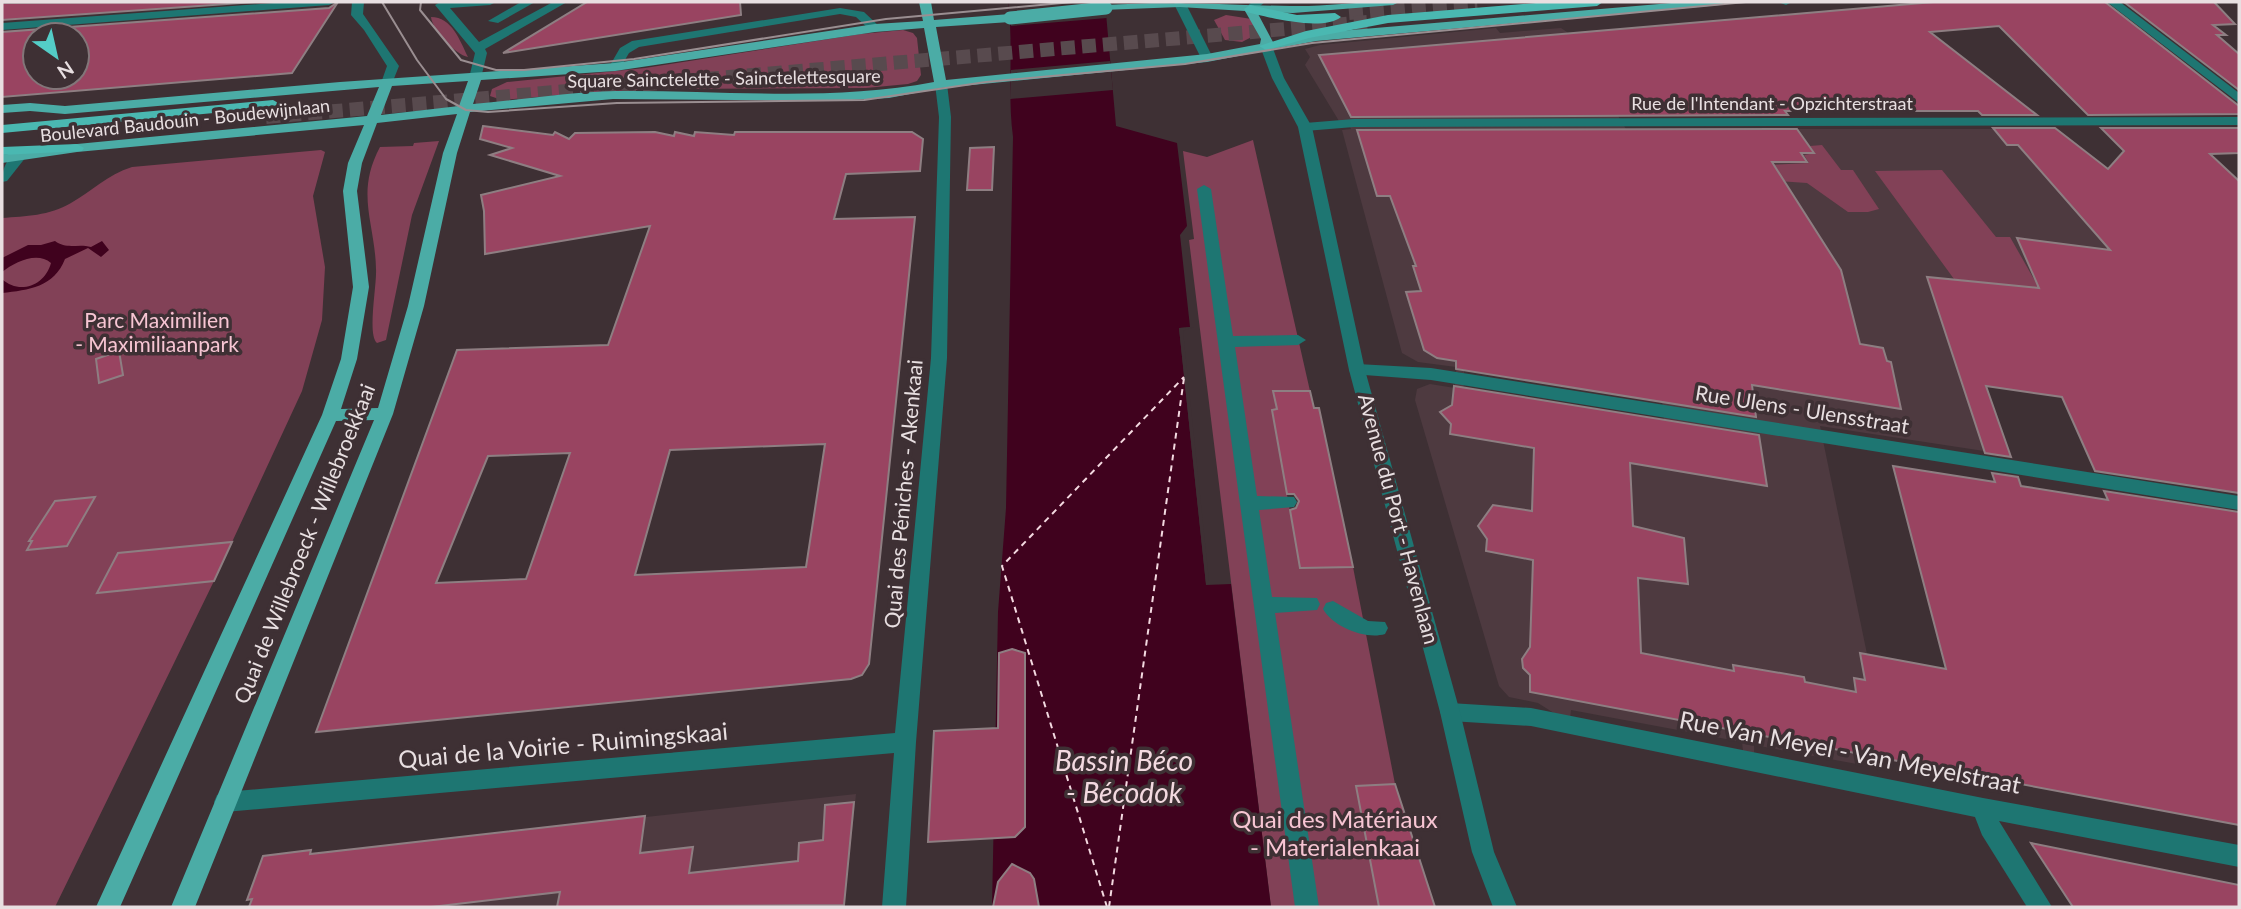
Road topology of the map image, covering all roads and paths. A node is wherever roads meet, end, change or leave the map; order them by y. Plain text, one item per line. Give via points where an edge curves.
1 (329, 2) edge
2 (358, 2) edge
3 (489, 2) edge
4 (529, 2) edge
5 (561, 2) edge
6 (925, 2) edge
7 (1392, 2) edge
8 (1514, 2) edge
9 (1597, 2) edge
10 (1720, 2) edge
11 (2113, 2) edge
12 (440, 3) edge
13 (1179, 3) edge
14 (1254, 5) edge
15 (494, 21) dead end
16 (931, 24) junction
17 (2, 27) edge
18 (875, 28) junction
19 (1266, 46) junction
20 (478, 48) junction
21 (1207, 58) junction
22 (615, 67) junction
23 (475, 78) junction
24 (387, 83) junction
25 (941, 84) junction
26 (2239, 99) edge
27 (465, 108) junction
28 (2, 109) edge
29 (65, 110) junction
30 (2, 120) edge
31 (372, 120) junction
32 (2239, 121) edge
33 (1305, 127) junction
34 (2, 129) edge
35 (2, 140) edge
36 (77, 148) junction
37 (2, 151) edge
38 (19, 158) junction
39 (2, 159) edge
40 (2, 178) edge
41 (1204, 188) dead end
42 (1298, 340) dead end
43 (1226, 342) junction
44 (1357, 370) junction
45 (385, 414) junction
46 (330, 415) junction
47 (1288, 502) dead end
48 (1249, 503) junction
49 (2239, 503) edge
50 (1310, 604) dead end
51 (1264, 605) junction
52 (1333, 610) dead end
53 (1378, 628) dead end
54 (1450, 712) junction
55 (905, 742) junction
56 (225, 803) junction
57 (1983, 808) junction
58 (2239, 856) edge
59 (108, 907) edge
60 (183, 907) edge
61 (894, 907) edge
62 (1307, 907) edge
63 (1505, 907) edge
64 (2040, 907) edge

1 - 17 street
2 - 24 street via 357,15 393,66
3 - 12 street
4 - 15 street
5 - 20 street
6 - 16 main road
7 - 14 main road, Square Sainctelette - Sainctelettesquare via 1304,9
8 - 14 highway via 1297,19
9 - 19 highway via 1362,22
10 - 19 main road, Square Sainctelette - Sainctelettesquare via 1309,38
11 - 26 street
12 - 20 street
13 - 14 main road, Square Sainctelette - Sainctelettesquare
13 - 16 main road, Square Sainctelette - Sainctelettesquare, bridge
13 - 21 street
14 - 19 main road
16 - 18 main road, Square Sainctelette - Sainctelettesquare
16 - 25 main road
18 - 22 main road, Square Sainctelette - Sainctelettesquare
18 - 22 street, Square Sainctelette - Sainctelettesquare via 857,13 840,11 636,44 624,51
19 - 21 main road, Square Sainctelette - Sainctelettesquare
19 - 33 street, Avenue du Port - Havenlaan
20 - 23 street via 482,58
21 - 25 main road, Square Sainctelette - Sainctelettesquare
22 - 23 main road, Square Sainctelette - Sainctelettesquare
23 - 24 main road, Square Sainctelette - Sainctelettesquare
23 - 27 main road, Quai de Willebroeck - Willebroekkaai
24 - 29 main road, Square Sainctelette - Sainctelettesquare
24 - 31 main road, Quai de Willebroeck - Willebroekkaai
25 - 27 main road, Square Sainctelette - Sainctelettesquare via 864,96 612,95
25 - 55 street, Quai des Péniches - Akenkaai via 946,117 939,358
27 - 31 main road, Square Sainctelette - Sainctelettesquare
27 - 45 main road, Quai de Willebroeck - Willebroekkaai
28 - 29 main road, Square Sainctelette - Sainctelettesquare
29 - 30 highway
31 - 36 main road, Boulevard Baudouin - Boudewijnlaan
31 - 46 main road, Quai de Willebroeck - Willebroekkaai via 355,163 350,191 361,287 349,359
32 - 33 street, Rue de l'Intendant - Opzichterstraat via 1354,122
33 - 44 street, Avenue du Port - Havenlaan
34 - 35 highway via 270,110
36 - 37 highway
36 - 38 main road, Boulevard Baudouin - Boudewijnlaan
38 - 39 main road, Boulevard Baudouin - Boudewijnlaan
38 - 40 street
41 - 43 street
42 - 43 street
43 - 48 street
44 - 49 street, Rue Ulens - Ulensstraat via 1431,374
44 - 54 street, Avenue du Port - Havenlaan
45 - 46 main road
45 - 56 main road, Quai de Willebroeck - Willebroekkaai
46 - 59 main road, Quai de Willebroeck - Willebroekkaai
47 - 48 street
48 - 51 street
50 - 51 street
51 - 62 street
52 - 53 street via 1365,629
54 - 57 street, Rue Van Meyel - Van Meyelstraat via 1531,717
54 - 63 street, Avenue du Port - Havenlaan via 1483,852
55 - 56 street, Quai de la Voirie - Ruimingskaai
55 - 61 street, Quai des Péniches - Akenkaai
56 - 60 main road, Quai de Willebroeck - Willebroekkaai
57 - 58 street, Rue Van Meyel - Van Meyelstraat
57 - 64 street via 1990,828

